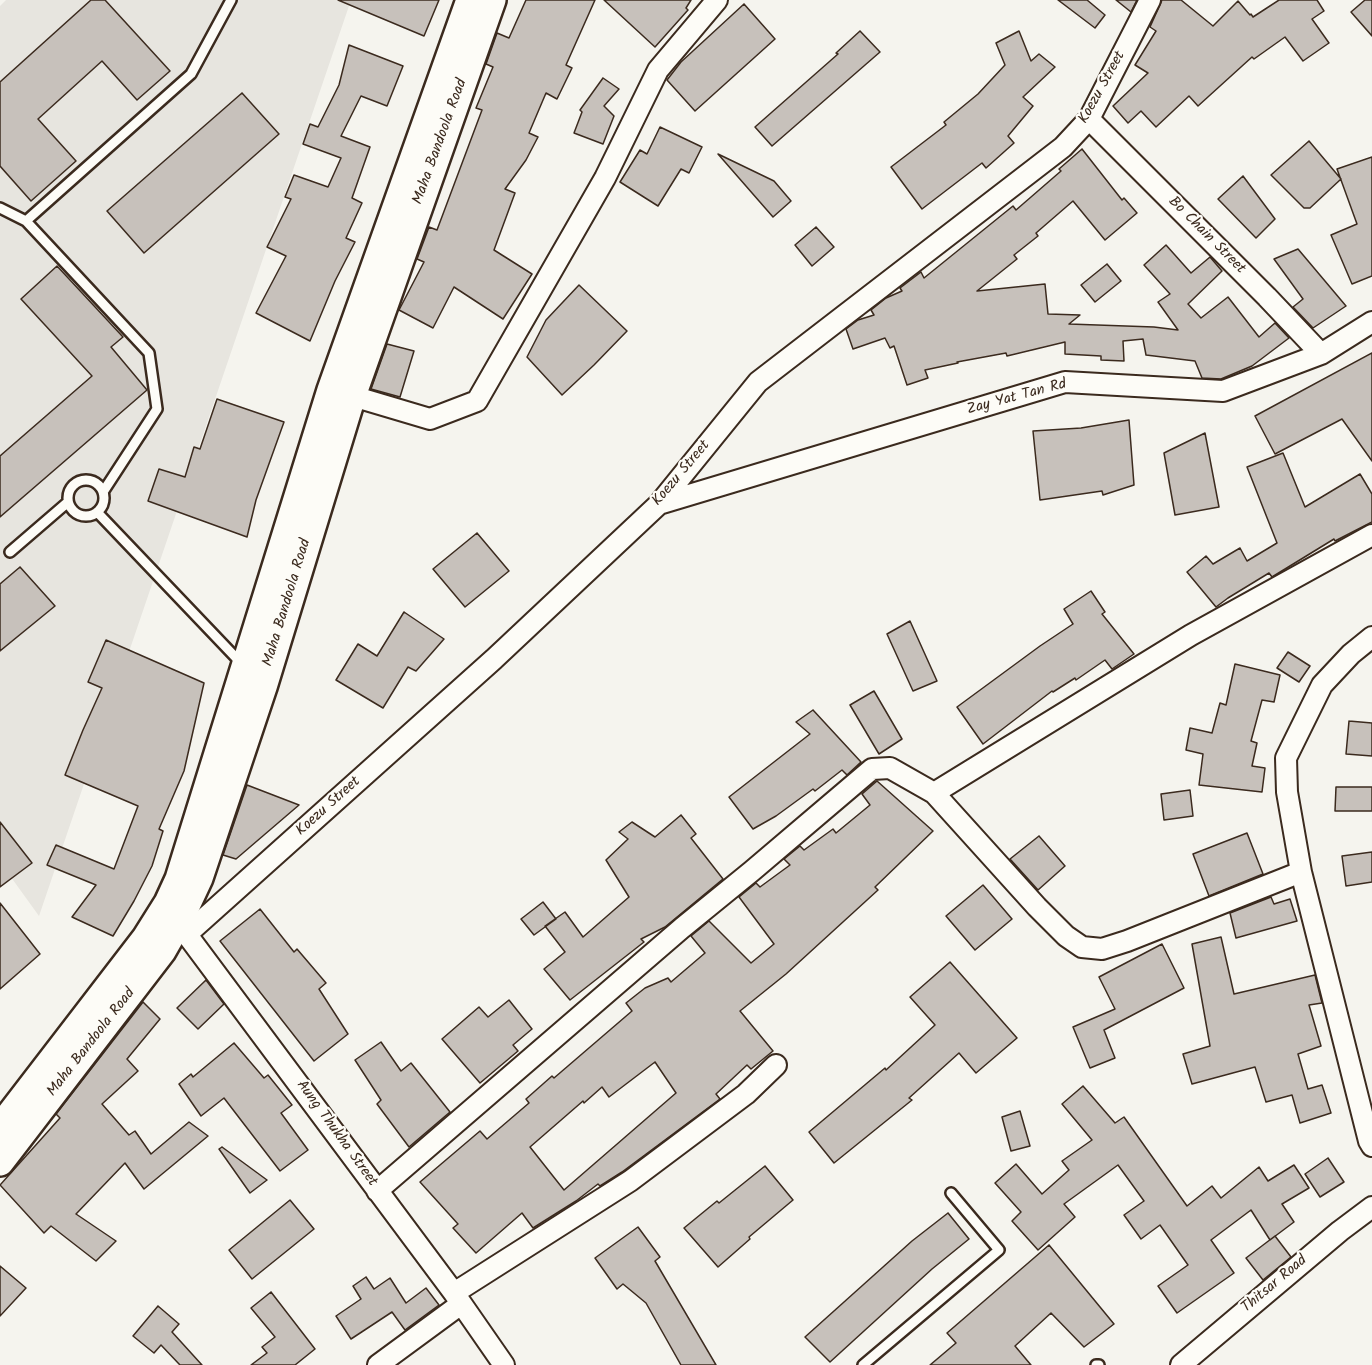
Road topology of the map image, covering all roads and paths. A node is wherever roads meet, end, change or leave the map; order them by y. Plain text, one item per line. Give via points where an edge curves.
1 (231, 0) edge
2 (470, 0) edge
3 (492, 0) edge
4 (717, 0) edge
5 (1150, 0) edge
6 (1089, 120) junction
7 (0, 208) edge
8 (26, 221) junction
9 (1372, 322) edge
10 (1322, 354) junction
11 (342, 393) junction
12 (103, 492) junction
13 (68, 502) junction
14 (659, 504) junction
15 (97, 512) junction
16 (1372, 535) edge
17 (10, 552) dead end
18 (1372, 637) edge
19 (254, 678) junction
20 (934, 794) junction
21 (1301, 872) junction
22 (178, 920) junction
23 (776, 1065) dead end
24 (0, 1128) edge
25 (1372, 1146) edge
26 (0, 1162) edge
27 (377, 1191) junction
28 (951, 1193) dead end
29 (1372, 1207) edge
30 (458, 1298) junction
31 (378, 1365) edge
32 (504, 1365) edge
33 (863, 1365) edge
34 (1181, 1365) edge

1 - 8 lane via 191,74
2 - 11 main road, Maha Bandoola Road
3 - 11 main road, Maha Bandoola Road
4 - 11 street via 658,70 605,178 477,401 430,420
5 - 6 street, Koezu Street
6 - 10 street, Bo Chain Street
6 - 14 street, Koezu Street via 1063,147 758,382
7 - 8 lane
8 - 12 lane via 149,353 157,409
9 - 10 street, Zay Yat Tan Rd
10 - 14 street, Zay Yat Tan Rd via 1223,391 1065,382
11 - 19 main road, Maha Bandoola Road
12 - 13 lane via 96,483 79,482 70,490
12 - 15 lane via 103,503
13 - 15 lane via 80,515
13 - 17 lane
14 - 22 street, Koezu Street via 494,659
15 - 19 lane
16 - 20 street via 1191,635
18 - 21 street via 1322,686 1286,758 1287,792
19 - 22 main road, Maha Bandoola Road via 179,879
20 - 21 street via 1037,907 1082,947 1102,949 1127,941
20 - 27 street via 890,768 872,769
21 - 25 street
22 - 24 main road, Maha Bandoola Road via 126,966
22 - 26 main road, Maha Bandoola Road via 141,981
22 - 27 street, Aung Thukha Street
23 - 30 street via 746,1094 630,1181
27 - 30 street, Aung Thukha Street
28 - 33 lane via 999,1250
29 - 34 street, Thitsar Road
30 - 31 street
30 - 32 street, Aung Thukha Street

